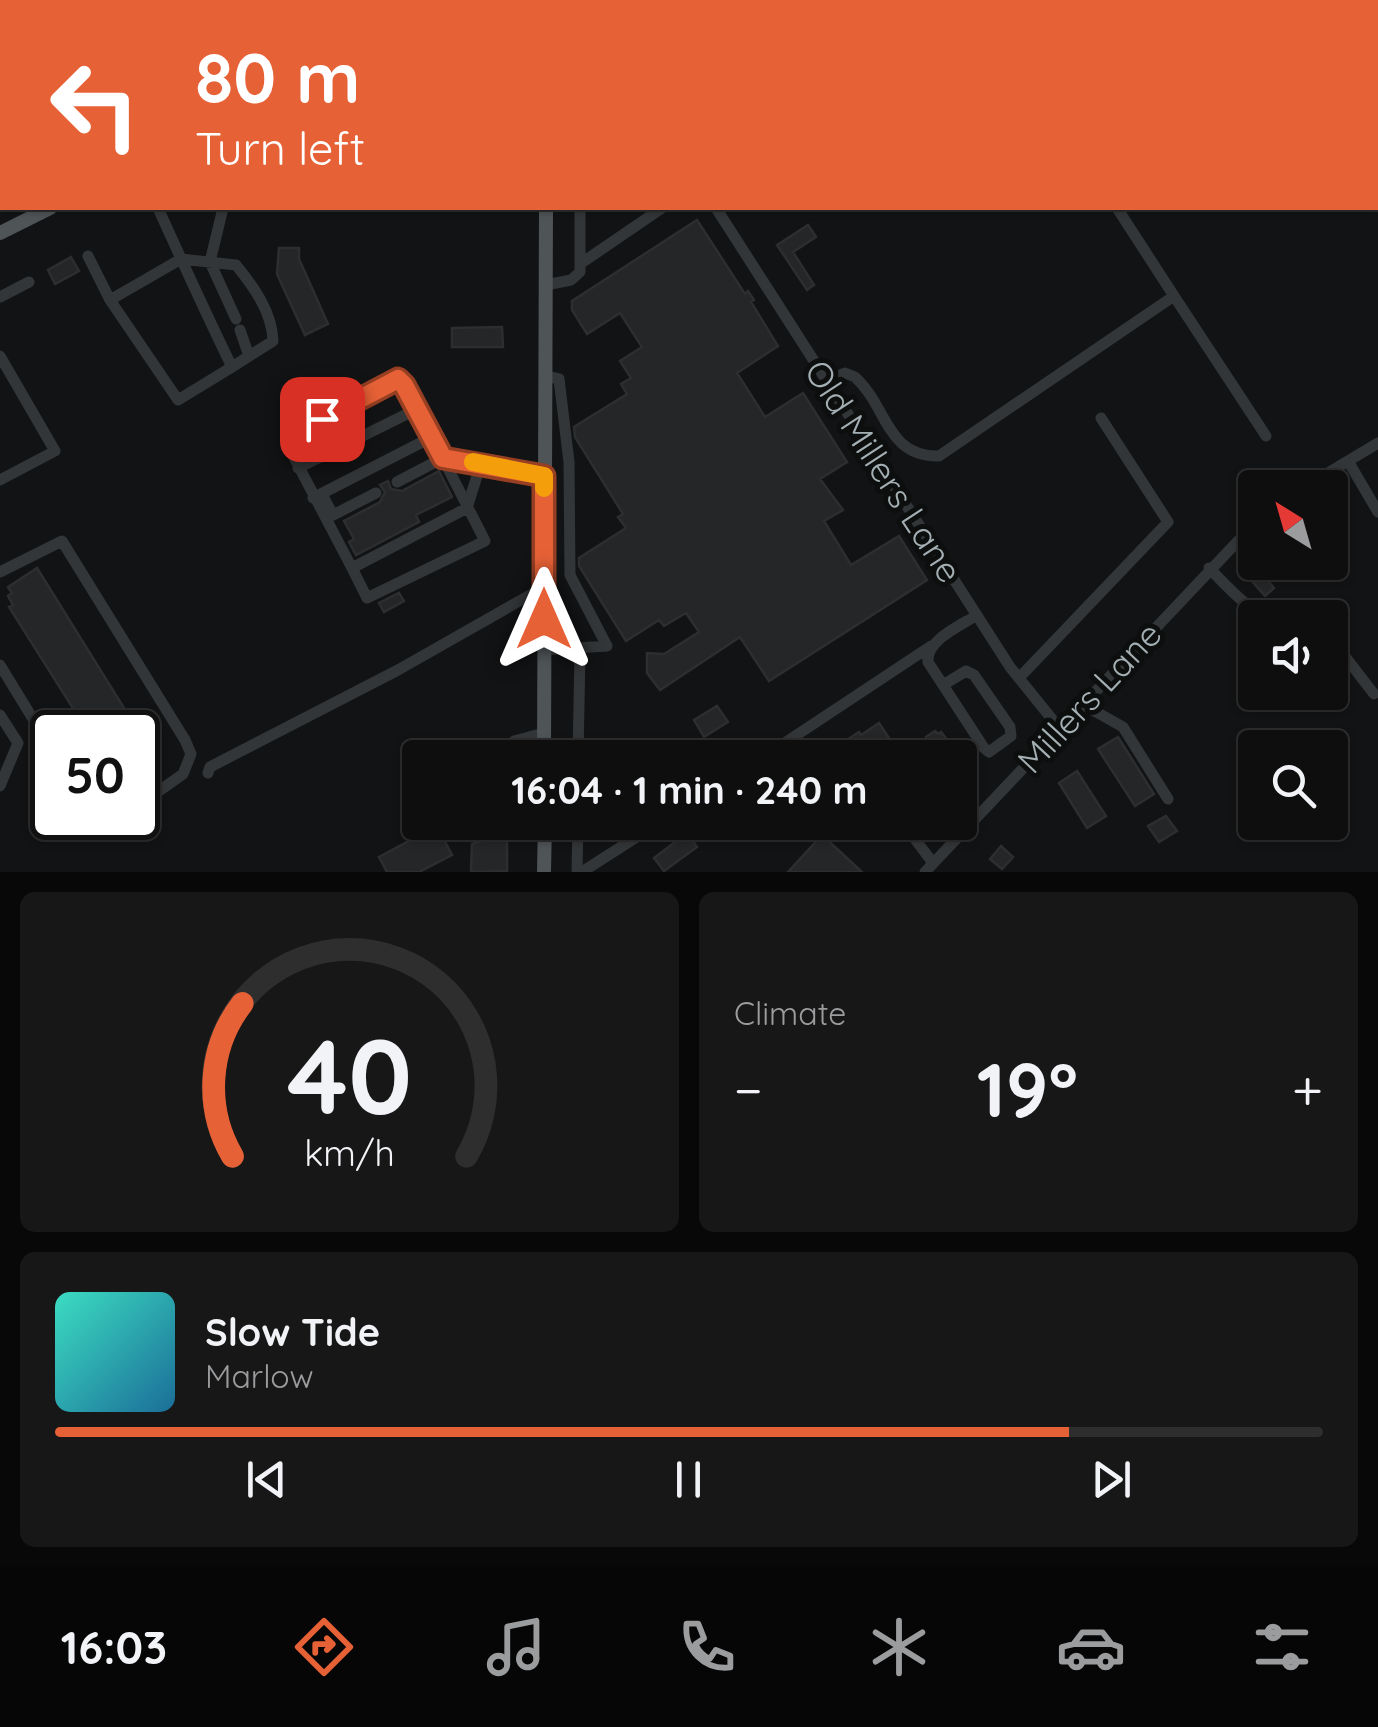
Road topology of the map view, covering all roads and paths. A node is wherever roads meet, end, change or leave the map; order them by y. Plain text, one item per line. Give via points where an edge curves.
1 (46, 210) edge
2 (159, 210) edge
3 (223, 210) edge
4 (546, 210) edge
5 (580, 210) edge
6 (659, 210) edge
7 (717, 210) edge
8 (1118, 210) edge
9 (0, 234) edge
10 (88, 256) dead end
11 (181, 260) junction
12 (210, 262) junction
13 (580, 264) junction
14 (29, 282) dead end
15 (546, 285) junction
16 (1174, 296) junction
17 (0, 298) edge
18 (110, 300) junction
19 (0, 356) edge
20 (249, 356) junction
21 (232, 367) junction
22 (545, 376) junction
23 (826, 381) junction
24 (417, 409) junction
25 (1101, 418) dead end
26 (1266, 436) dead end
27 (432, 437) junction
28 (1378, 443) edge
29 (443, 458) junction
30 (1348, 461) junction
31 (480, 463) junction
32 (298, 468) junction
33 (1333, 470) edge
34 (544, 476) junction
35 (0, 480) edge
36 (397, 482) dead end
37 (376, 493) dead end
38 (317, 496) junction
39 (467, 508) junction
40 (1378, 512) edge
41 (1238, 540) edge
42 (352, 568) junction
43 (1209, 568) junction
44 (0, 572) edge
45 (544, 588) junction
46 (1243, 600) edge
47 (976, 615) junction
48 (934, 644) junction
49 (544, 650) junction
50 (580, 650) junction
51 (1348, 660) edge
52 (0, 665) edge
53 (1018, 678) junction
54 (943, 685) junction
55 (1374, 694) dead end
56 (1082, 704) junction
57 (30, 714) edge
58 (0, 715) edge
59 (1060, 728) junction
60 (544, 733) junction
61 (521, 740) edge
62 (544, 740) edge
63 (578, 740) edge
64 (789, 740) edge
65 (208, 773) dead end
66 (0, 786) edge
67 (160, 790) edge
68 (1168, 799) dead end
69 (977, 817) edge
70 (544, 840) edge
71 (578, 840) edge
72 (631, 840) edge
73 (913, 840) edge
74 (955, 840) edge
75 (929, 867) edge
76 (544, 872) edge
77 (579, 872) edge

1 - 9 main road
2 - 11 street
3 - 12 street
4 - 15 main road
5 - 13 street
6 - 13 street
7 - 23 street, Old Millers Lane
8 - 16 street
10 - 18 street
11 - 12 street
11 - 18 street
11 - 21 street
12 - 20 street
12 - 20 street via 236,265 272,324 273,342
13 - 15 street via 577,276
14 - 17 street
15 - 22 main road
16 - 23 street via 939,456 904,448 854,377 845,373
16 - 26 street
18 - 21 street via 178,400
19 - 35 street via 55,451
20 - 21 street
22 - 34 main road
22 - 50 street via 559,379 570,575 606,646
23 - 47 street, Old Millers Lane
24 - 27 street
24 - 32 street
24 - 32 street via 398,379 291,435 287,444
25 - 53 street via 1168,522
27 - 29 street
27 - 38 street
28 - 30 street
29 - 31 street
29 - 36 street
29 - 39 street
30 - 33 street
30 - 40 street
31 - 34 street
31 - 39 street
32 - 38 street
34 - 45 main road
37 - 38 street via 334,515
38 - 42 street
39 - 42 street
39 - 42 street via 485,541 367,598
41 - 43 street, Millers Lane
43 - 46 street
43 - 56 street, Millers Lane
44 - 67 street via 62,541 192,754 183,774
45 - 49 main road
45 - 65 street
47 - 48 street
47 - 53 street, Old Millers Lane
48 - 54 street via 928,662
48 - 64 street
49 - 50 street
49 - 60 main road
50 - 63 street
51 - 55 street
52 - 57 street
53 - 59 street, Old Millers Lane
54 - 54 street via 984,748 995,750 1011,736 974,675 966,671
56 - 59 street, Millers Lane
56 - 68 street via 1123,727
58 - 66 street via 18,742
59 - 69 street, Millers Lane
60 - 61 street
60 - 62 main road
70 - 76 main road
71 - 77 street
72 - 77 street
73 - 75 street
74 - 75 street, Millers Lane

